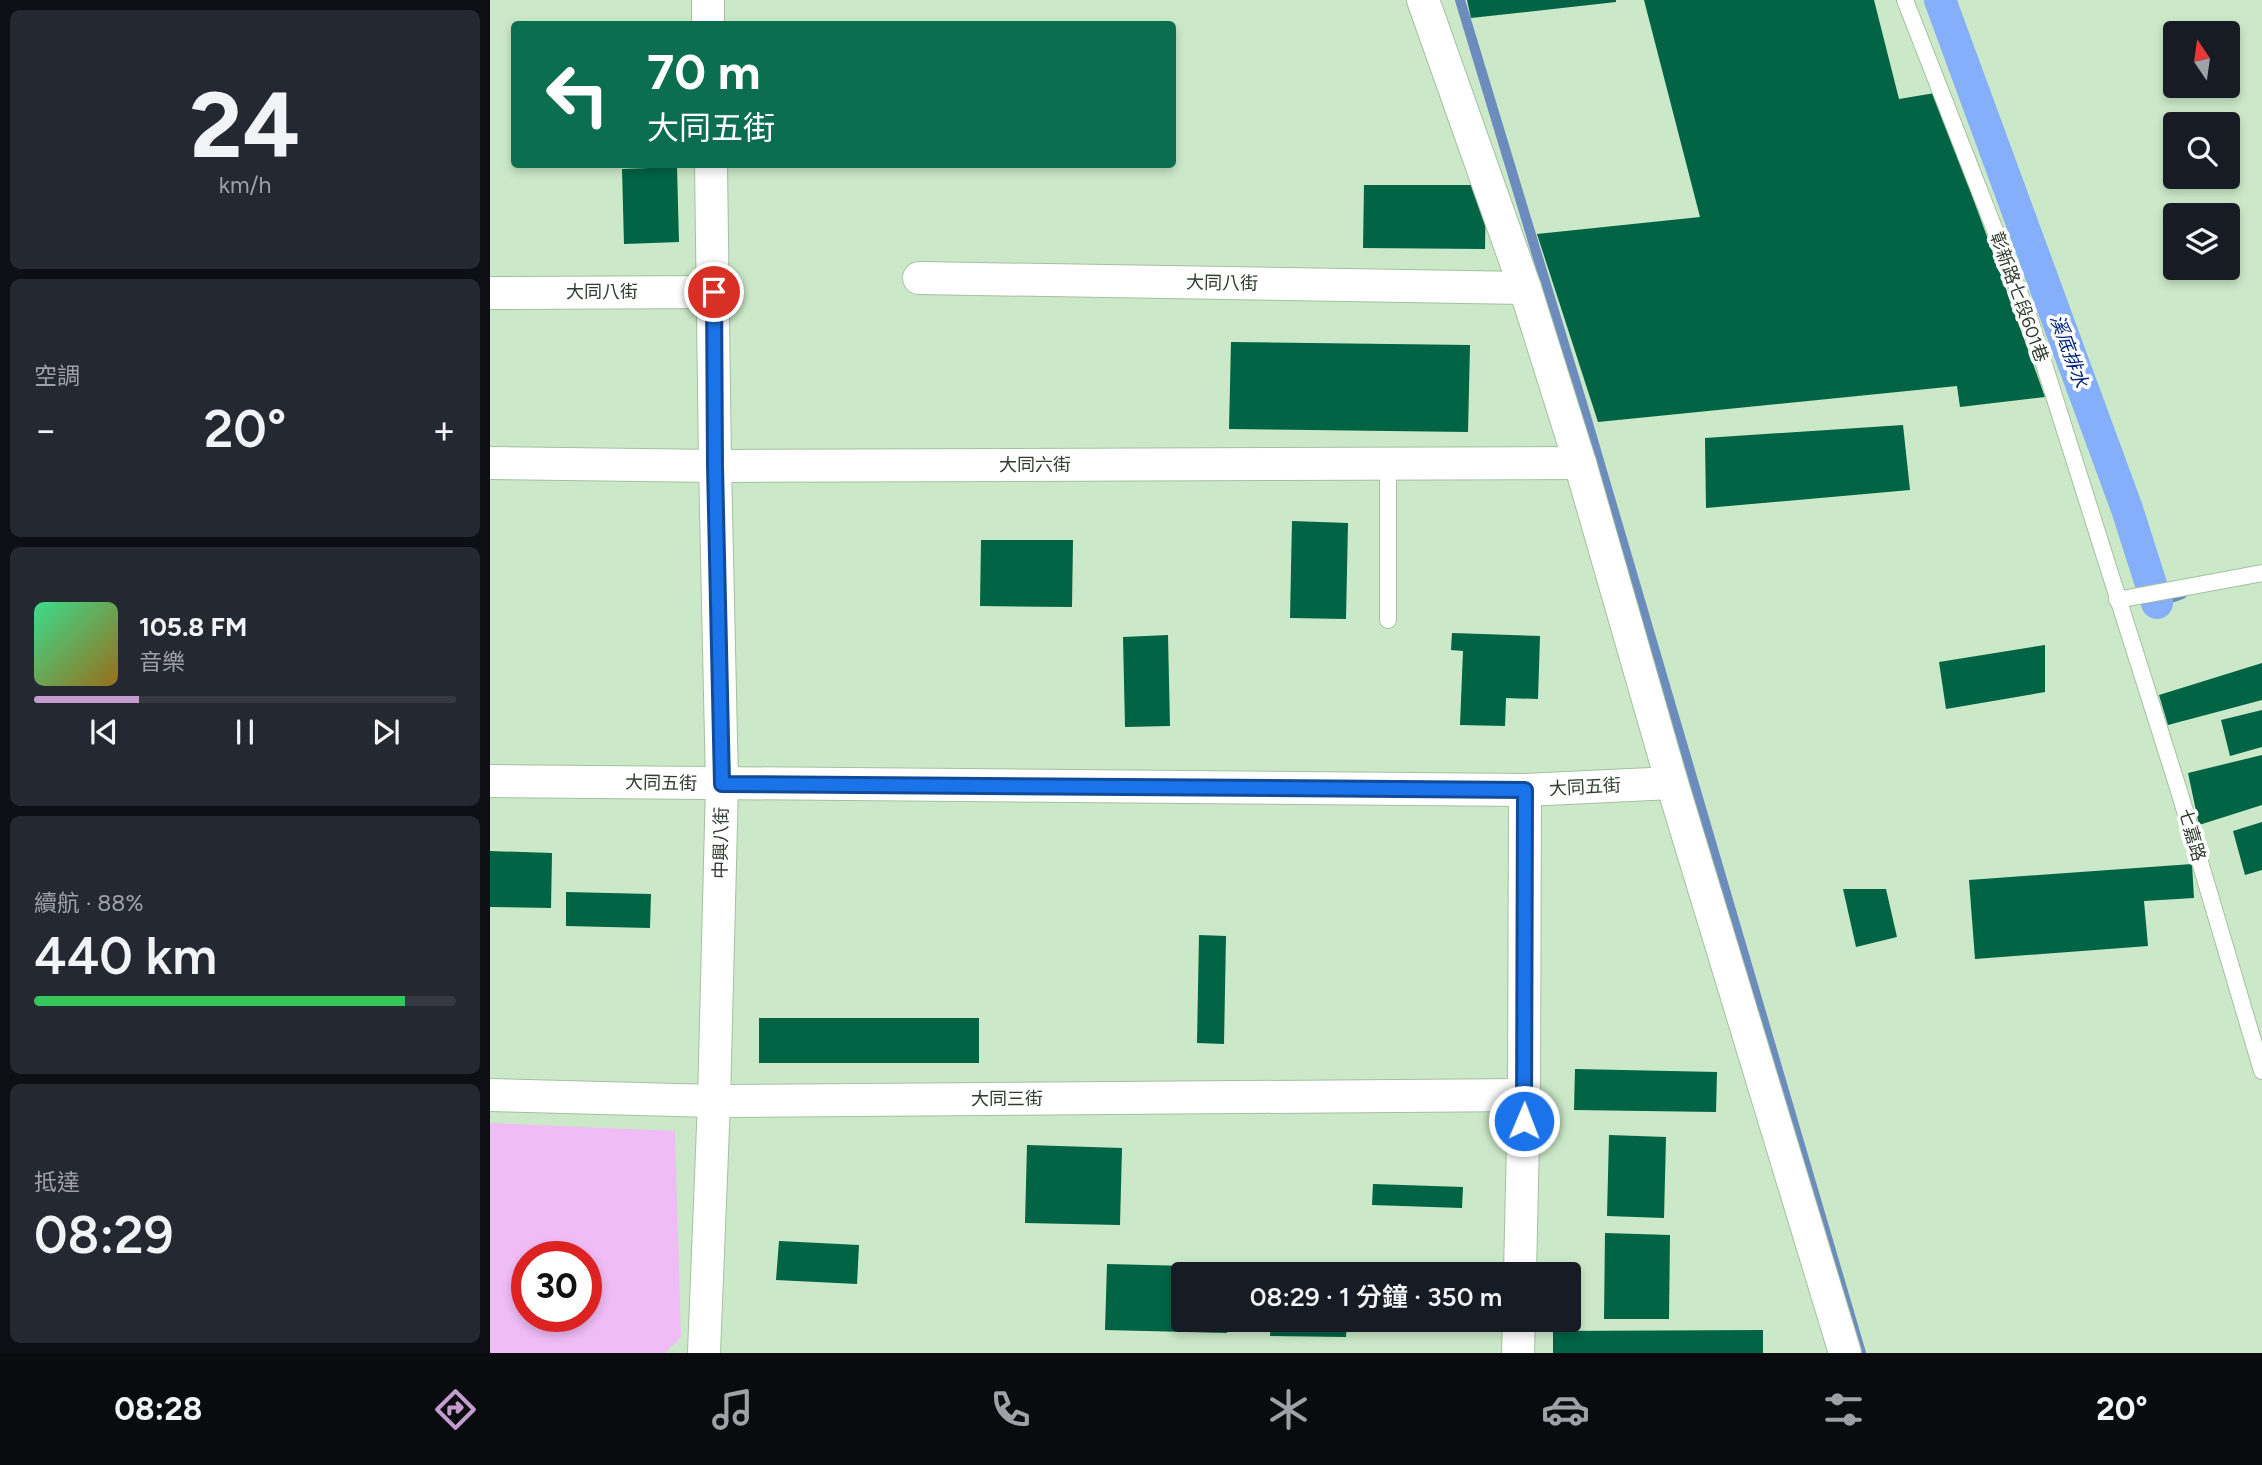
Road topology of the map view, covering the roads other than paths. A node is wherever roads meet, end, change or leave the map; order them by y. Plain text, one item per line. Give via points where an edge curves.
1 (708, 0) edge
2 (1423, 0) edge
3 (1905, 0) edge
4 (709, 21) edge
5 (711, 168) edge
6 (919, 278) dead end
7 (1525, 288) junction
8 (714, 292) junction
9 (490, 293) edge
10 (490, 463) edge
11 (1388, 463) junction
12 (1580, 463) junction
13 (715, 466) junction
14 (2262, 573) edge
15 (2117, 600) junction
16 (1388, 620) dead end
17 (490, 781) edge
18 (1672, 783) junction
19 (722, 784) junction
20 (1525, 790) junction
21 (2262, 1071) edge
22 (490, 1095) edge
23 (1524, 1095) junction
24 (714, 1101) junction
25 (1520, 1262) edge
26 (1519, 1332) edge
27 (704, 1353) edge
28 (1518, 1353) edge
29 (1845, 1353) edge

1 - 4 street
2 - 7 street
3 - 15 lane, 彰新路七段601巷 via 2030,320
5 - 8 street, 中興八街
6 - 7 street, 大同八街
7 - 12 street
8 - 9 street, 大同八街
8 - 13 street, 中興八街
10 - 13 street, 大同六街
11 - 12 street, 大同六街
11 - 13 street, 大同六街
11 - 16 lane
12 - 18 street
13 - 19 street, 中興八街
14 - 15 lane
15 - 21 lane, 七嘉路
17 - 19 street, 大同五街
18 - 20 street, 大同五街
18 - 29 street
19 - 20 street, 大同五街
19 - 24 street, 中興八街
20 - 23 street
22 - 24 street, 大同三街
23 - 24 street, 大同三街
23 - 25 street
24 - 27 street, 中興八街
26 - 28 street

